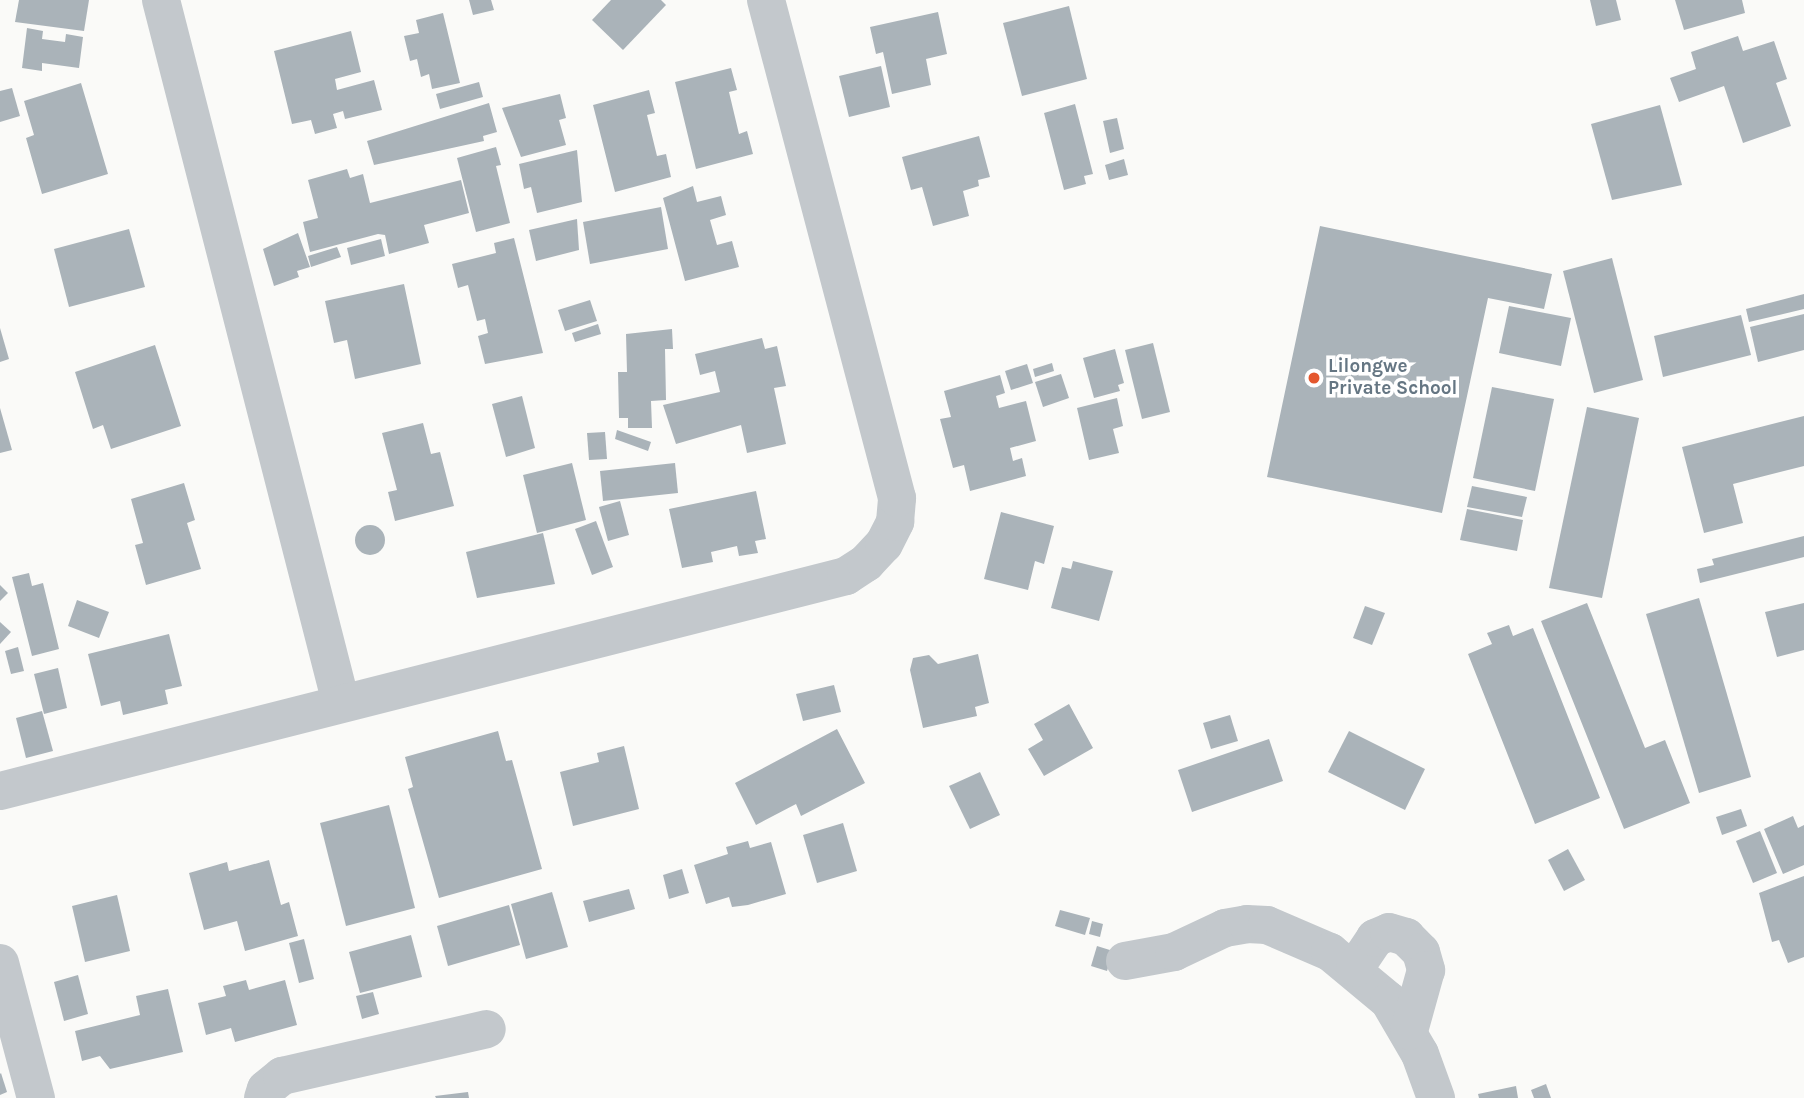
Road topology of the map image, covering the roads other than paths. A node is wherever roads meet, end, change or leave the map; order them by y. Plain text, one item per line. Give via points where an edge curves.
1 (161, 0) edge
2 (765, 0) edge
3 (341, 703) junction
4 (0, 791) edge
5 (1125, 961) dead end
6 (0, 963) edge
7 (1355, 968) junction
8 (487, 1029) dead end
9 (1409, 1031) junction
10 (36, 1098) edge
11 (263, 1098) edge
12 (1436, 1098) edge

1 - 3 street
2 - 3 street via 897,498 895,522 884,544 846,576
3 - 4 street
5 - 7 street via 1174,951 1225,928 1247,924 1267,925
6 - 10 street
7 - 9 street via 1390,1001
7 - 9 street via 1375,938 1388,932 1406,937 1421,953 1426,970
8 - 11 street via 282,1076 266,1089
9 - 12 street

